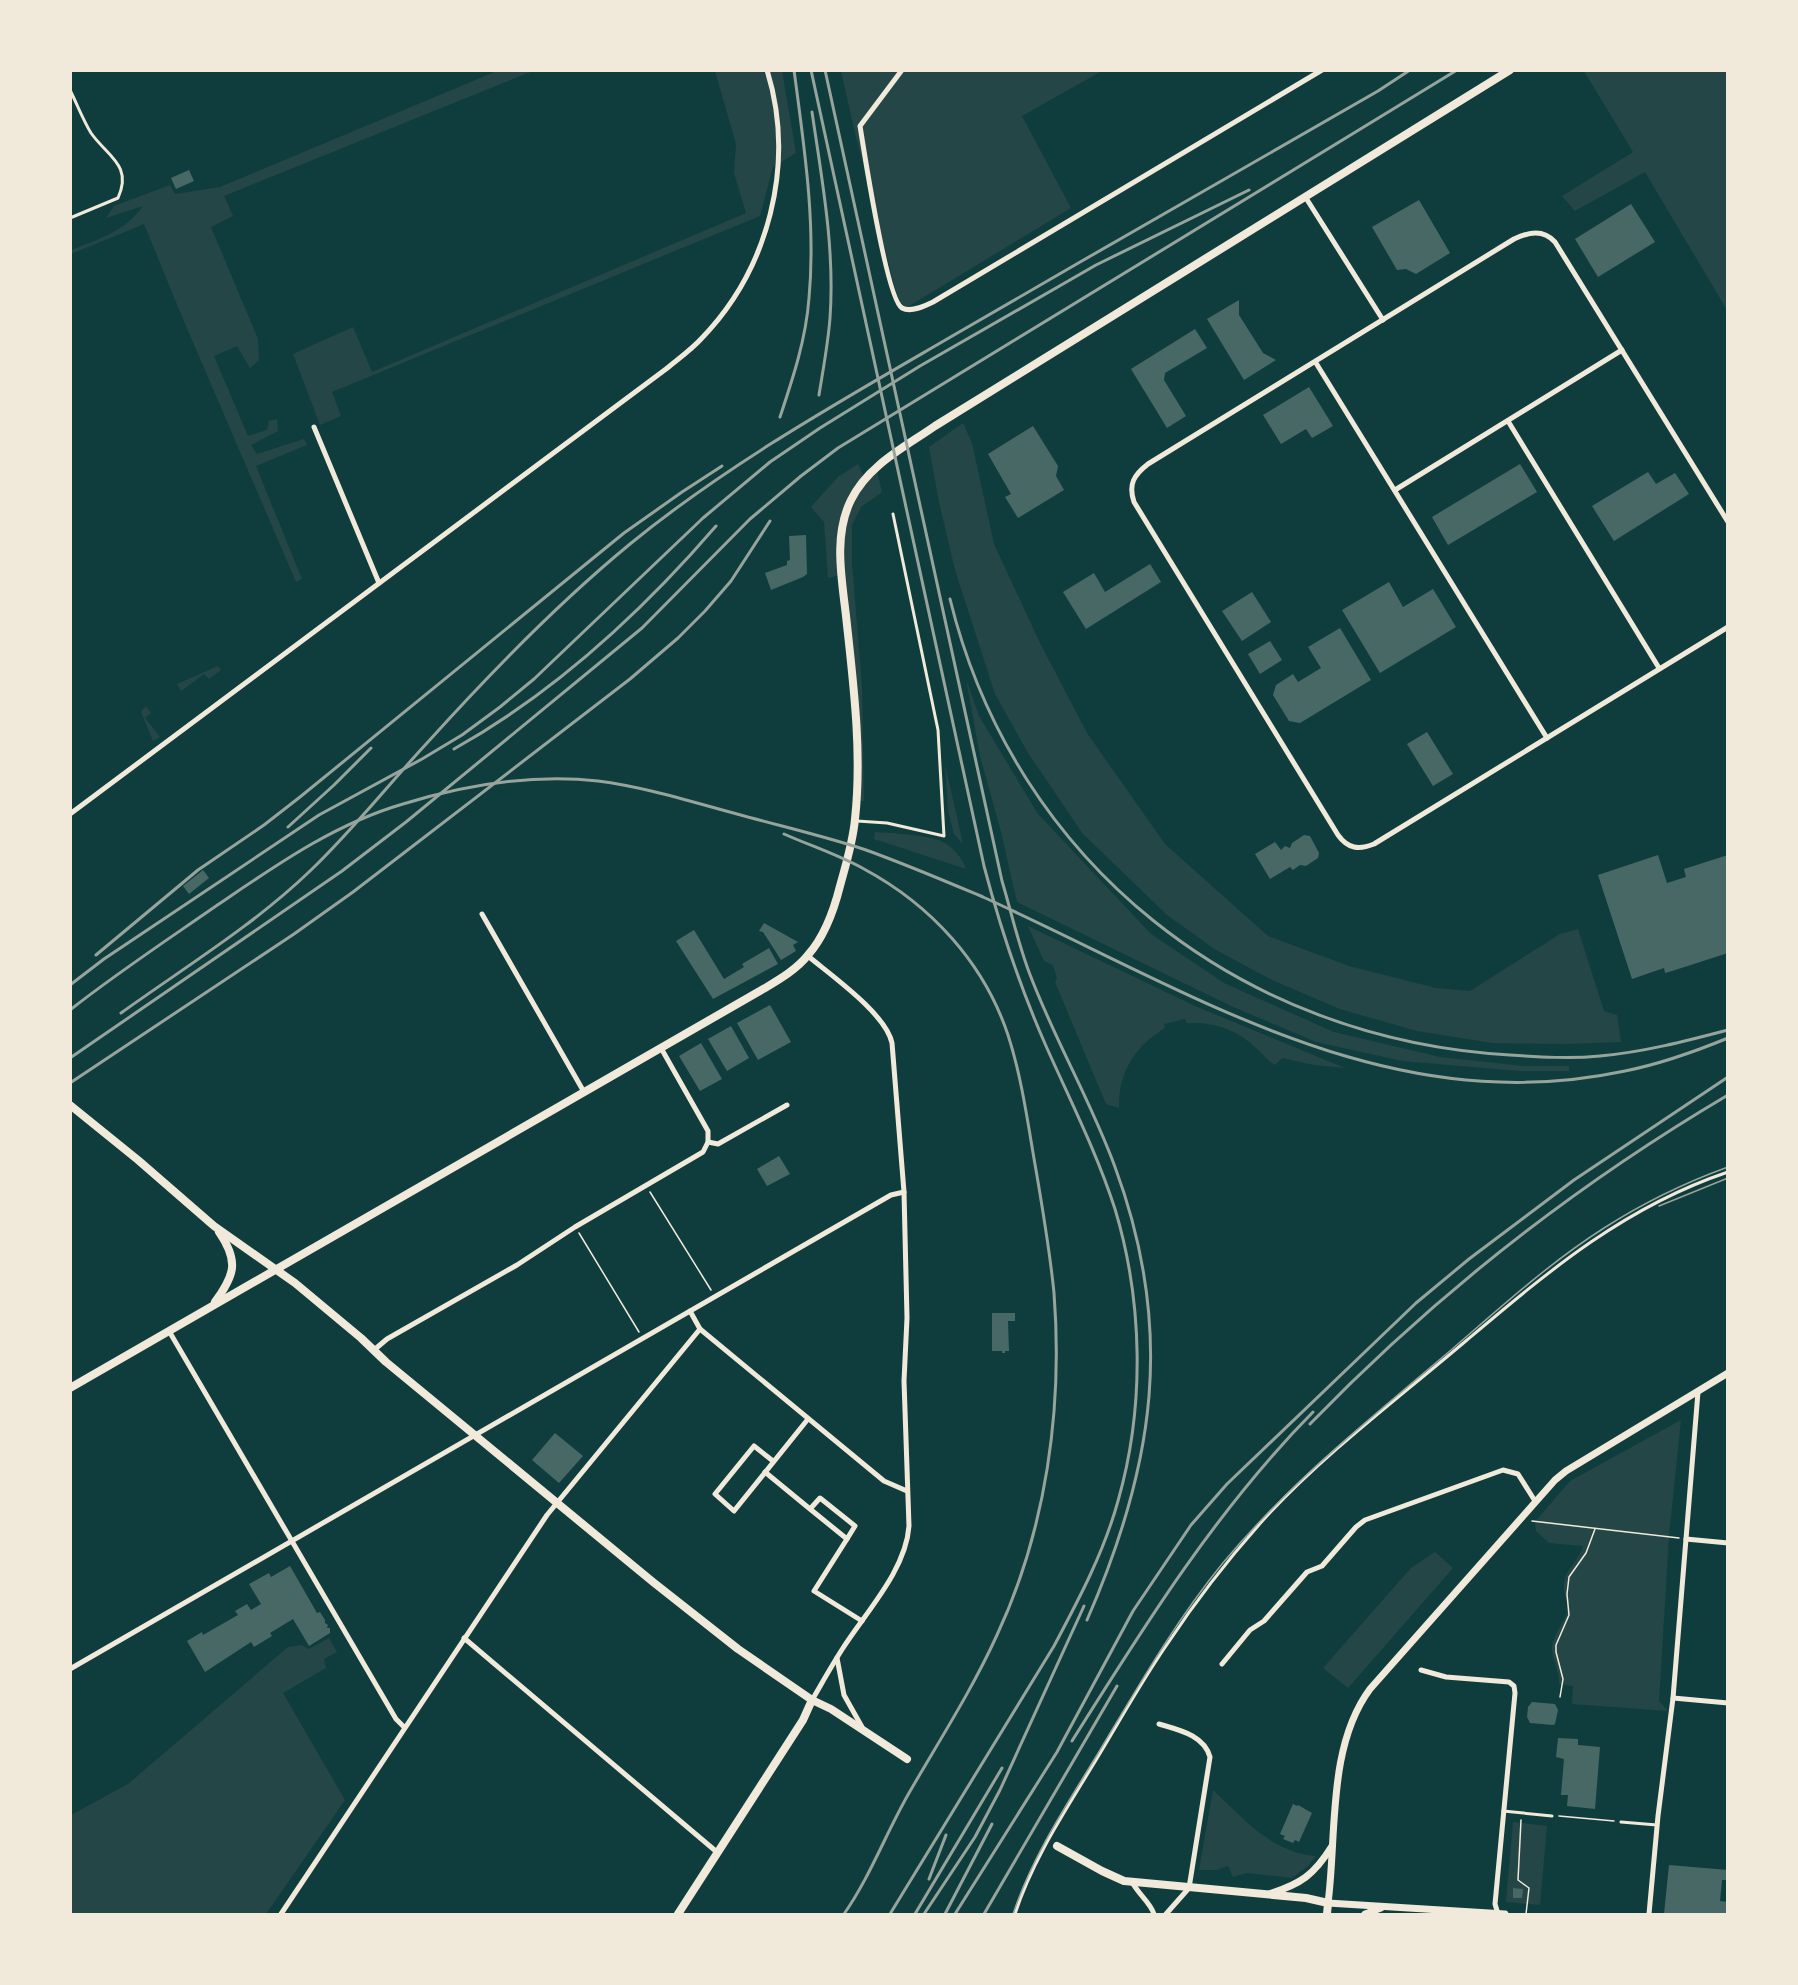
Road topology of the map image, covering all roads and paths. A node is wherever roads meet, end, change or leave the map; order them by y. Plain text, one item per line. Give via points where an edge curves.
1 (767, 70) edge
2 (902, 70) edge
3 (1322, 70) edge
4 (1510, 70) edge
5 (70, 90) edge
6 (1306, 198) junction
7 (70, 218) edge
8 (1383, 320) junction
9 (1622, 350) junction
10 (1316, 363) junction
11 (1508, 421) junction
12 (314, 427) dead end
13 (1395, 490) junction
14 (893, 514) dead end
15 (1728, 522) edge
16 (379, 583) junction
17 (1728, 627) edge
18 (1659, 668) junction
19 (1547, 738) junction
20 (70, 814) edge
21 (855, 821) junction
22 (482, 914) dead end
23 (808, 956) junction
24 (661, 1048) junction
25 (584, 1092) junction
26 (70, 1105) edge
27 (787, 1105) dead end
28 (708, 1142) junction
29 (1728, 1172) edge
30 (647, 1186) junction
31 (904, 1192) junction
32 (214, 1226) junction
33 (575, 1227) junction
34 (274, 1269) junction
35 (715, 1296) junction
36 (210, 1307) junction
37 (690, 1311) junction
38 (700, 1329) junction
39 (169, 1331) junction
40 (643, 1338) junction
41 (374, 1350) junction
42 (1728, 1373) edge
43 (70, 1388) edge
44 (1698, 1392) junction
45 (808, 1419) junction
46 (475, 1434) junction
47 (773, 1461) junction
48 (765, 1472) junction
49 (907, 1491) junction
50 (1535, 1501) junction
51 (557, 1502) junction
52 (810, 1509) junction
53 (1522, 1516) junction
54 (1594, 1529) junction
55 (847, 1539) junction
56 (1686, 1539) junction
57 (291, 1541) junction
58 (1728, 1543) edge
59 (862, 1622) junction
60 (464, 1638) junction
61 (837, 1657) junction
62 (1222, 1664) dead end
63 (70, 1669) edge
64 (1421, 1670) dead end
65 (1560, 1697) dead end
66 (1673, 1698) junction
67 (812, 1700) junction
68 (1728, 1703) edge
69 (1159, 1724) dead end
70 (405, 1727) junction
71 (863, 1729) junction
72 (907, 1759) dead end
73 (1503, 1811) junction
74 (1521, 1813) junction
75 (1552, 1816) joint
76 (1621, 1822) joint
77 (1657, 1826) junction
78 (1333, 1844) junction
79 (1057, 1846) dead end
80 (718, 1853) junction
81 (1132, 1882) junction
82 (1189, 1888) junction
83 (1267, 1895) junction
84 (1328, 1903) junction
85 (1383, 1908) junction
86 (281, 1914) edge
87 (678, 1914) edge
88 (1015, 1914) edge
89 (1154, 1914) edge
90 (1166, 1914) edge
91 (1327, 1914) edge
92 (1365, 1914) edge
93 (1498, 1914) edge
94 (1505, 1914) edge
95 (1526, 1914) edge
96 (1649, 1914) edge

1 - 16 street via 778,136 774,199 759,250 725,311 702,339 666,369
2 - 3 street via 860,126 894,296 905,309 933,302
4 - 6 main road
5 - 7 lane via 89,130 118,164 123,181 118,198
6 - 8 street
6 - 21 main road via 935,426 877,466 864,480 844,519 841,538 858,772
8 - 9 street via 1517,237 1538,232 1555,242
8 - 10 street
9 - 11 street
9 - 15 street
10 - 13 street
10 - 19 street via 1148,464 1134,477 1131,489 1134,502 1338,835 1354,848 1374,844
11 - 13 street
11 - 18 street
12 - 16 street
13 - 19 street
14 - 21 lane via 938,730 944,836 887,823
16 - 20 street
17 - 18 street
18 - 19 street
21 - 23 main road via 835,906
22 - 25 street
23 - 24 main road via 765,988
23 - 31 street via 877,1017 890,1034
24 - 25 main road
24 - 28 street via 706,1126
25 - 34 main road
26 - 32 main road
27 - 28 street via 718,1144
28 - 30 street via 700,1155
29 - 88 lane via 1642,1209 1555,1267 1335,1452 1267,1516 1166,1645 1050,1837
30 - 33 street
30 - 35 path
31 - 35 street via 891,1195
31 - 49 street
32 - 34 main road
32 - 36 main road via 230,1249 232,1266 227,1285
33 - 40 path
33 - 41 street
34 - 36 main road
34 - 41 main road
35 - 37 street
36 - 39 main road
37 - 38 street
37 - 40 street
38 - 45 street
38 - 51 street
39 - 43 main road
39 - 57 street
40 - 46 street
41 - 46 main road
42 - 44 street
44 - 50 street via 1566,1471
44 - 56 street
45 - 47 street
45 - 49 street via 884,1481
46 - 51 main road
46 - 57 street
47 - 48 street
47 - 48 street via 754,1446 715,1494 734,1511
48 - 52 street
49 - 59 street via 909,1526 903,1554
50 - 53 street
50 - 62 street via 1518,1474 1503,1470 1365,1520 1322,1566 1307,1572
51 - 60 street
51 - 67 main road via 738,1649
52 - 55 street
52 - 55 street via 820,1498 855,1526
53 - 54 path via 1535,1522
53 - 78 street via 1361,1703 1344,1745
54 - 56 path
54 - 65 path via 1586,1553 1569,1577 1569,1615 1556,1645 1563,1679
55 - 59 street via 813,1591
56 - 58 street
56 - 66 street
57 - 63 street
57 - 70 street via 396,1719
59 - 61 street
60 - 70 street
60 - 80 street
61 - 67 street
61 - 71 street via 844,1695
64 - 73 street via 1446,1677 1509,1682 1514,1686
66 - 68 street
66 - 77 street
67 - 71 main road
67 - 80 main road
69 - 82 street via 1202,1742 1210,1757
70 - 86 street
71 - 72 main road
73 - 74 lane
73 - 93 street via 1495,1904
74 - 75 lane
74 - 95 path via 1518,1880 1529,1888
75 - 76 path
76 - 77 lane
77 - 96 street
78 - 83 street via 1309,1876
78 - 84 street
79 - 81 main road via 1110,1875
80 - 87 main road
81 - 82 main road
81 - 89 street
82 - 83 main road
82 - 90 street
83 - 84 main road
84 - 85 street
84 - 91 main road
85 - 92 street
85 - 93 street
93 - 94 street

